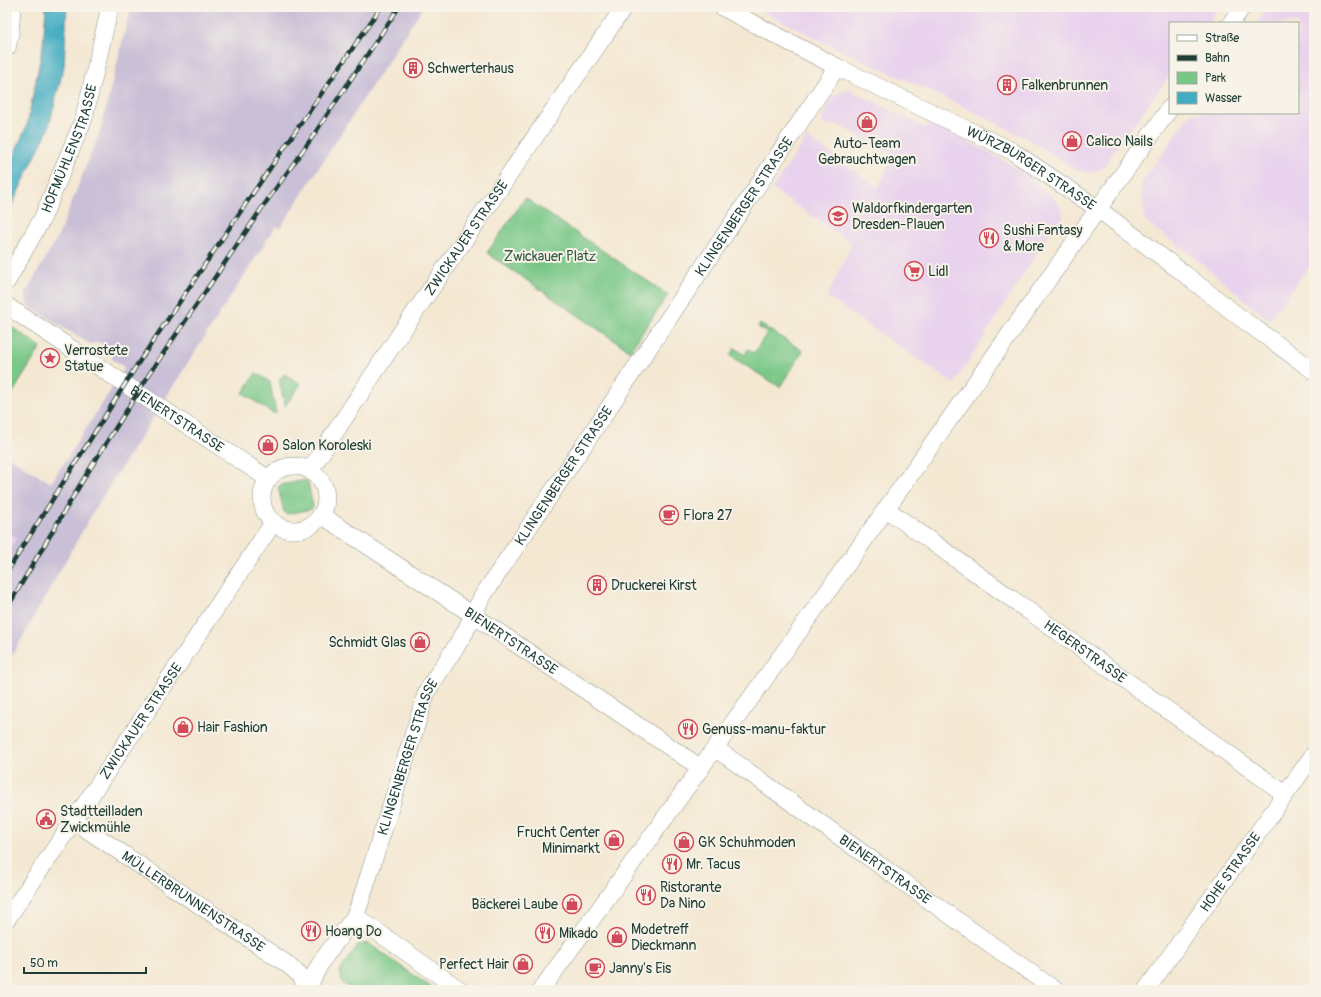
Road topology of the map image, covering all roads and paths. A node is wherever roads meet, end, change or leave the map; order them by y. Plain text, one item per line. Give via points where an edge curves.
1 (12, 7) edge
2 (110, 7) edge
3 (624, 7) edge
4 (722, 7) edge
5 (1242, 7) edge
6 (1232, 22) edge
7 (7, 48) edge
8 (837, 67) junction
9 (1169, 109) edge
10 (1098, 209) junction
11 (7, 281) edge
12 (7, 306) edge
13 (1314, 371) edge
14 (310, 470) junction
15 (267, 478) junction
16 (886, 509) junction
17 (321, 515) junction
18 (273, 523) junction
19 (473, 615) junction
20 (715, 748) junction
21 (1314, 754) edge
22 (701, 768) junction
23 (1286, 794) junction
24 (74, 821) junction
25 (354, 916) junction
26 (7, 919) edge
27 (308, 989) edge
28 (460, 990) edge
29 (541, 990) edge
30 (1055, 990) edge
31 (1146, 990) edge

1 - 7 street
2 - 11 street, HOFMÜHLENSTRASSE via 84,118 43,217
3 - 14 street, ZWICKAUER STRASSE
4 - 8 street, WÜRZBURGER STRASSE
5 - 6 street
8 - 10 street, WÜRZBURGER STRASSE via 1012,151
8 - 19 street, KLINGENBERGER STRASSE via 482,597
9 - 10 street
10 - 13 street, WÜRZBURGER STRASSE
10 - 16 street
12 - 15 street, BIENERTSTRASSE
14 - 15 street via 300,466 288,466 275,471
14 - 17 street via 320,478 326,491 325,506
15 - 18 street via 262,490 262,502 266,514
16 - 20 street
16 - 23 street, HEGERSTRASSE
17 - 18 street via 312,525 298,530 283,528
17 - 19 street, BIENERTSTRASSE
18 - 24 street, ZWICKAUER STRASSE
19 - 22 street, BIENERTSTRASSE
19 - 25 street, KLINGENBERGER STRASSE via 428,691
20 - 22 street
20 - 30 street, BIENERTSTRASSE
21 - 23 street, HOHE STRASSE
22 - 29 street
23 - 31 street, HOHE STRASSE
24 - 26 street, ZWICKAUER STRASSE
24 - 27 street, MÜLLERBRUNNENSTRASSE via 287,964 299,974
25 - 27 street, KLINGENBERGER STRASSE via 321,962
25 - 28 street

